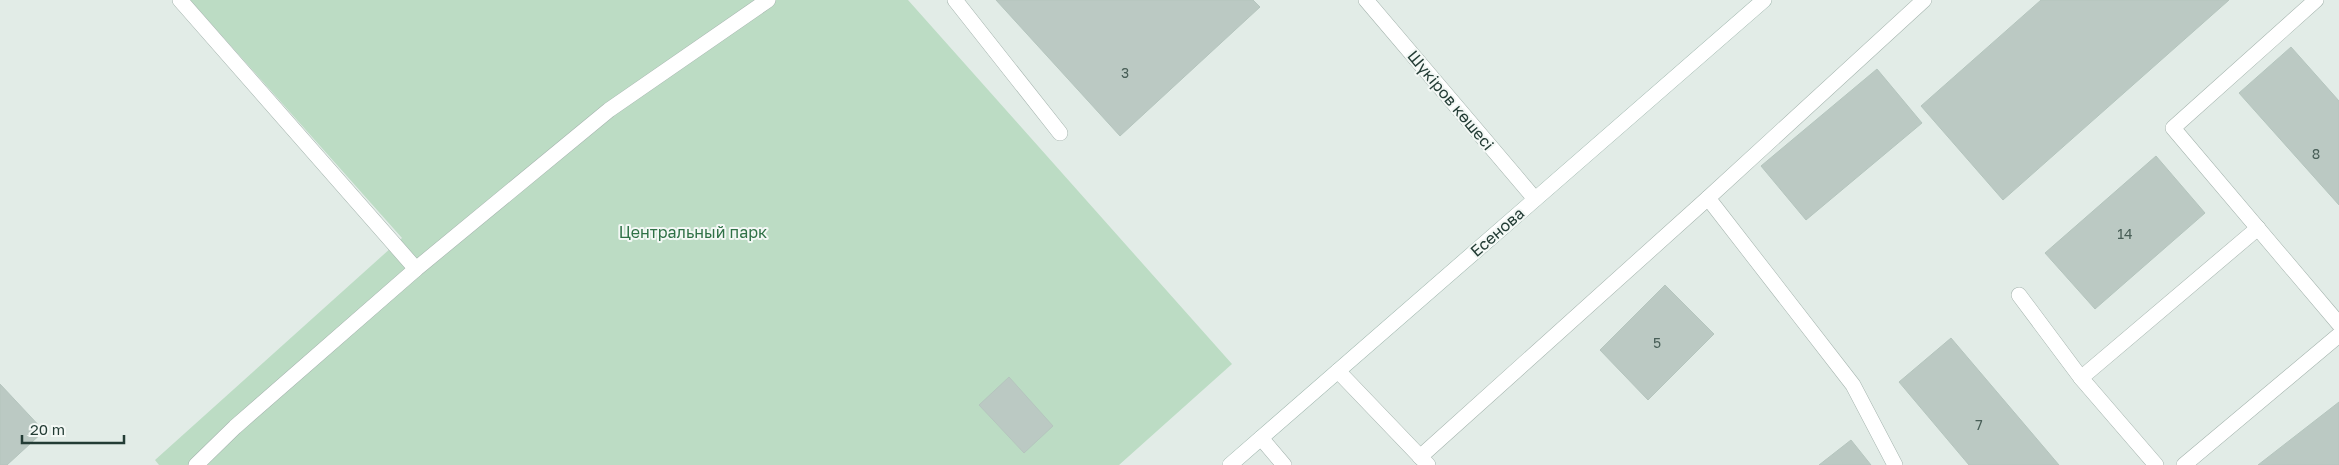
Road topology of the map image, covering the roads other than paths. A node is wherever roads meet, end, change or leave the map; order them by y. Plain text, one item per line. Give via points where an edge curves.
1 (180, 0) edge
2 (768, 0) edge
3 (955, 0) edge
4 (1366, 0) edge
5 (1764, 0) edge
6 (1924, 0) edge
7 (2316, 0) edge
8 (1060, 133) dead end
9 (1708, 198) junction
10 (1535, 199) junction
11 (2258, 228) junction
12 (416, 269) junction
13 (2019, 295) dead end
14 (2339, 324) edge
15 (2339, 335) edge
16 (1338, 371) junction
17 (2080, 378) junction
18 (1262, 438) junction
19 (1424, 461) edge
20 (196, 465) edge
21 (1230, 465) edge
22 (1284, 465) edge
23 (1895, 465) edge
24 (2156, 465) edge
25 (2184, 465) edge

1 - 12 street
2 - 12 street via 609,110
3 - 8 street
4 - 10 street, Шүкіров көшесі
5 - 10 street, Есенова
6 - 9 street
7 - 11 street via 2173,128
9 - 19 street
9 - 23 street via 1853,385
10 - 16 street, Есенова
11 - 14 street
11 - 17 street
12 - 20 street
13 - 17 street
15 - 25 street
16 - 18 street, Есенова
16 - 19 street
17 - 24 street
18 - 21 street, Есенова
18 - 22 street

